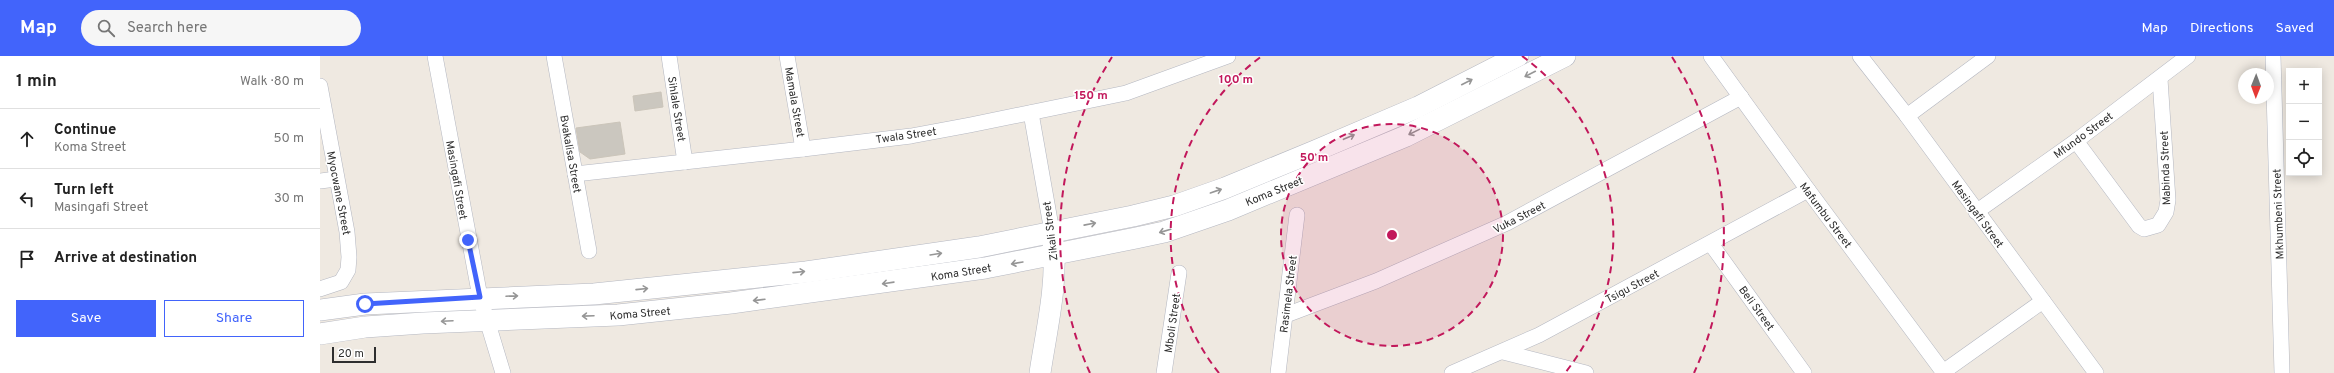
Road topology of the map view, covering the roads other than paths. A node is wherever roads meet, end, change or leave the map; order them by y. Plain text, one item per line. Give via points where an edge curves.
1 (435, 56) edge
2 (554, 56) edge
3 (669, 56) edge
4 (787, 56) edge
5 (1228, 56) edge
6 (1518, 56) edge
7 (1565, 56) edge
8 (1711, 56) edge
9 (1860, 56) edge
10 (1988, 56) edge
11 (2188, 56) edge
12 (2273, 56) edge
13 (2160, 79) junction
14 (320, 86) edge
15 (1741, 97) junction
16 (1031, 113) junction
17 (1907, 116) junction
18 (2076, 142) junction
19 (804, 149) junction
20 (686, 162) junction
21 (575, 174) junction
22 (336, 179) junction
23 (320, 181) edge
24 (1808, 190) junction
25 (1976, 212) junction
26 (1297, 215) dead end
27 (1052, 232) junction
28 (1711, 244) junction
29 (589, 251) dead end
30 (1055, 256) junction
31 (1179, 273) dead end
32 (320, 289) edge
33 (480, 297) junction
34 (2043, 301) junction
35 (320, 310) edge
36 (1286, 315) junction
37 (486, 319) junction
38 (320, 334) edge
39 (1503, 352) junction
40 (1943, 372) edge
41 (503, 373) edge
42 (1040, 373) edge
43 (1164, 373) edge
44 (1278, 373) edge
45 (1452, 373) edge
46 (1586, 373) edge
47 (1804, 373) edge
48 (2096, 373) edge
49 (2282, 373) edge

1 - 33 street, Masingafi Street
2 - 21 street, Bvakalisa Street
3 - 20 street, Sihlale Street
4 - 19 street, Mamala Street
5 - 16 street, Twala Street via 1137,90
27 -> 6 main road, Koma Street via 1174,206 1224,188 1418,107
7 -> 30 main road, Koma Street via 1406,136 1228,210 1164,232
8 - 15 street, Mafumbu Street
9 - 17 street, Masingafi Street
10 - 17 street
11 - 13 street, Mfundo Street
12 - 49 street, Mkhumbeni Street
13 - 18 street, Mfundo Street
13 - 18 street, Mabinda Street via 2168,200 2166,212 2158,225 2144,229 2139,226
14 - 22 street, Myocwane Street
15 - 24 street, Mafumbu Street
15 - 36 street, Vuka Street via 1508,223 1376,281
16 - 19 street, Twala Street via 911,136
16 - 27 street, Zikali Street
17 - 25 street, Masingafi Street
18 - 25 street, Mfundo Street
19 - 20 street, Twala Street
20 - 21 street, Twala Street
21 - 29 street, Bvakalisa Street
22 - 23 street
22 - 32 street, Myocwane Street via 347,232 349,257 345,277 335,285
24 - 28 street, Tsigu Street
24 - 40 street, Mafumbu Street
25 - 34 street, Masingafi Street
26 - 36 street, Rasimela Street
27 - 30 main road, Zikali Street
33 -> 27 main road, Koma Street via 594,294 806,272 979,247
28 - 39 street, Tsigu Street
28 - 47 street, Beli Street
30 -> 37 main road, Koma Street via 855,288 681,309 618,315
30 - 42 main road, Zikali Street
31 - 43 street, Mboli Street
33 - 35 main road, Koma Street via 365,304
33 - 37 street, Masingafi Street
34 - 40 street
34 - 48 street, Masingafi Street
36 - 44 street, Rasimela Street
37 -> 38 main road, Koma Street via 365,327
37 - 41 street, Masingafi Street
39 - 45 street, Tsigu Street
39 - 46 street

